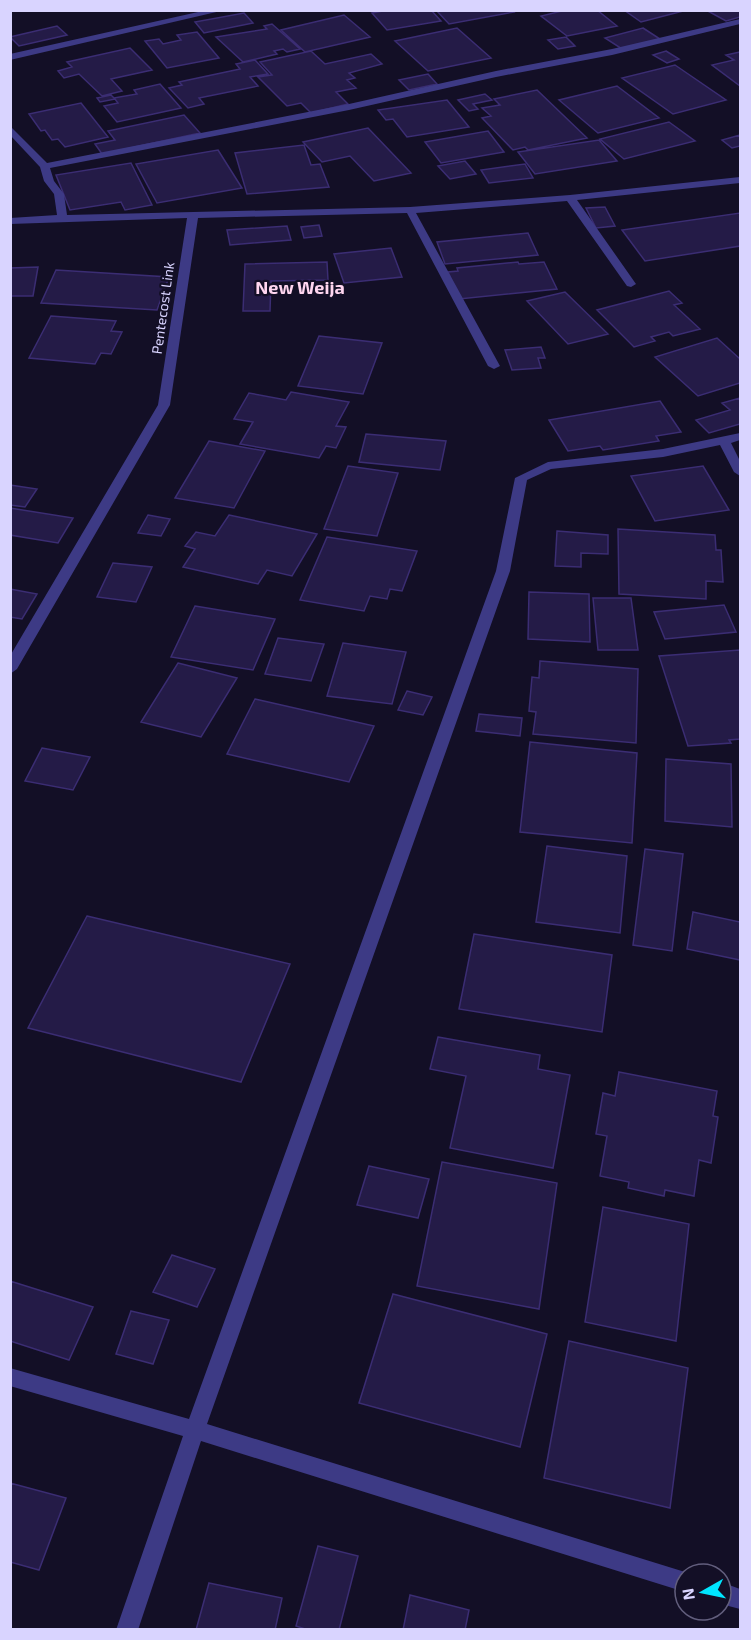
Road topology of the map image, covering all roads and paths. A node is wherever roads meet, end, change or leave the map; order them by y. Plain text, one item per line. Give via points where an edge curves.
1 (221, 10) edge
2 (741, 22) edge
3 (10, 57) edge
4 (10, 129) edge
5 (45, 166) junction
6 (741, 180) edge
7 (570, 198) junction
8 (410, 210) junction
9 (192, 215) junction
10 (62, 218) junction
11 (10, 221) edge
12 (631, 284) dead end
13 (494, 366) dead end
14 (741, 437) edge
15 (724, 441) junction
16 (741, 472) edge
17 (10, 669) edge
18 (10, 1377) edge
19 (195, 1430) junction
20 (673, 1578) edge
21 (127, 1629) edge

1 - 3 street
2 - 5 street via 349,107
4 - 5 street
5 - 10 street via 58,195
6 - 7 street
7 - 8 street
7 - 12 street
8 - 9 street
8 - 13 street
9 - 10 street
9 - 17 street, Pentecost Link via 164,405
10 - 11 street
14 - 15 street
15 - 16 street
15 - 19 street via 663,453 548,466 521,478 503,571
18 - 19 street
19 - 20 street
19 - 21 street

